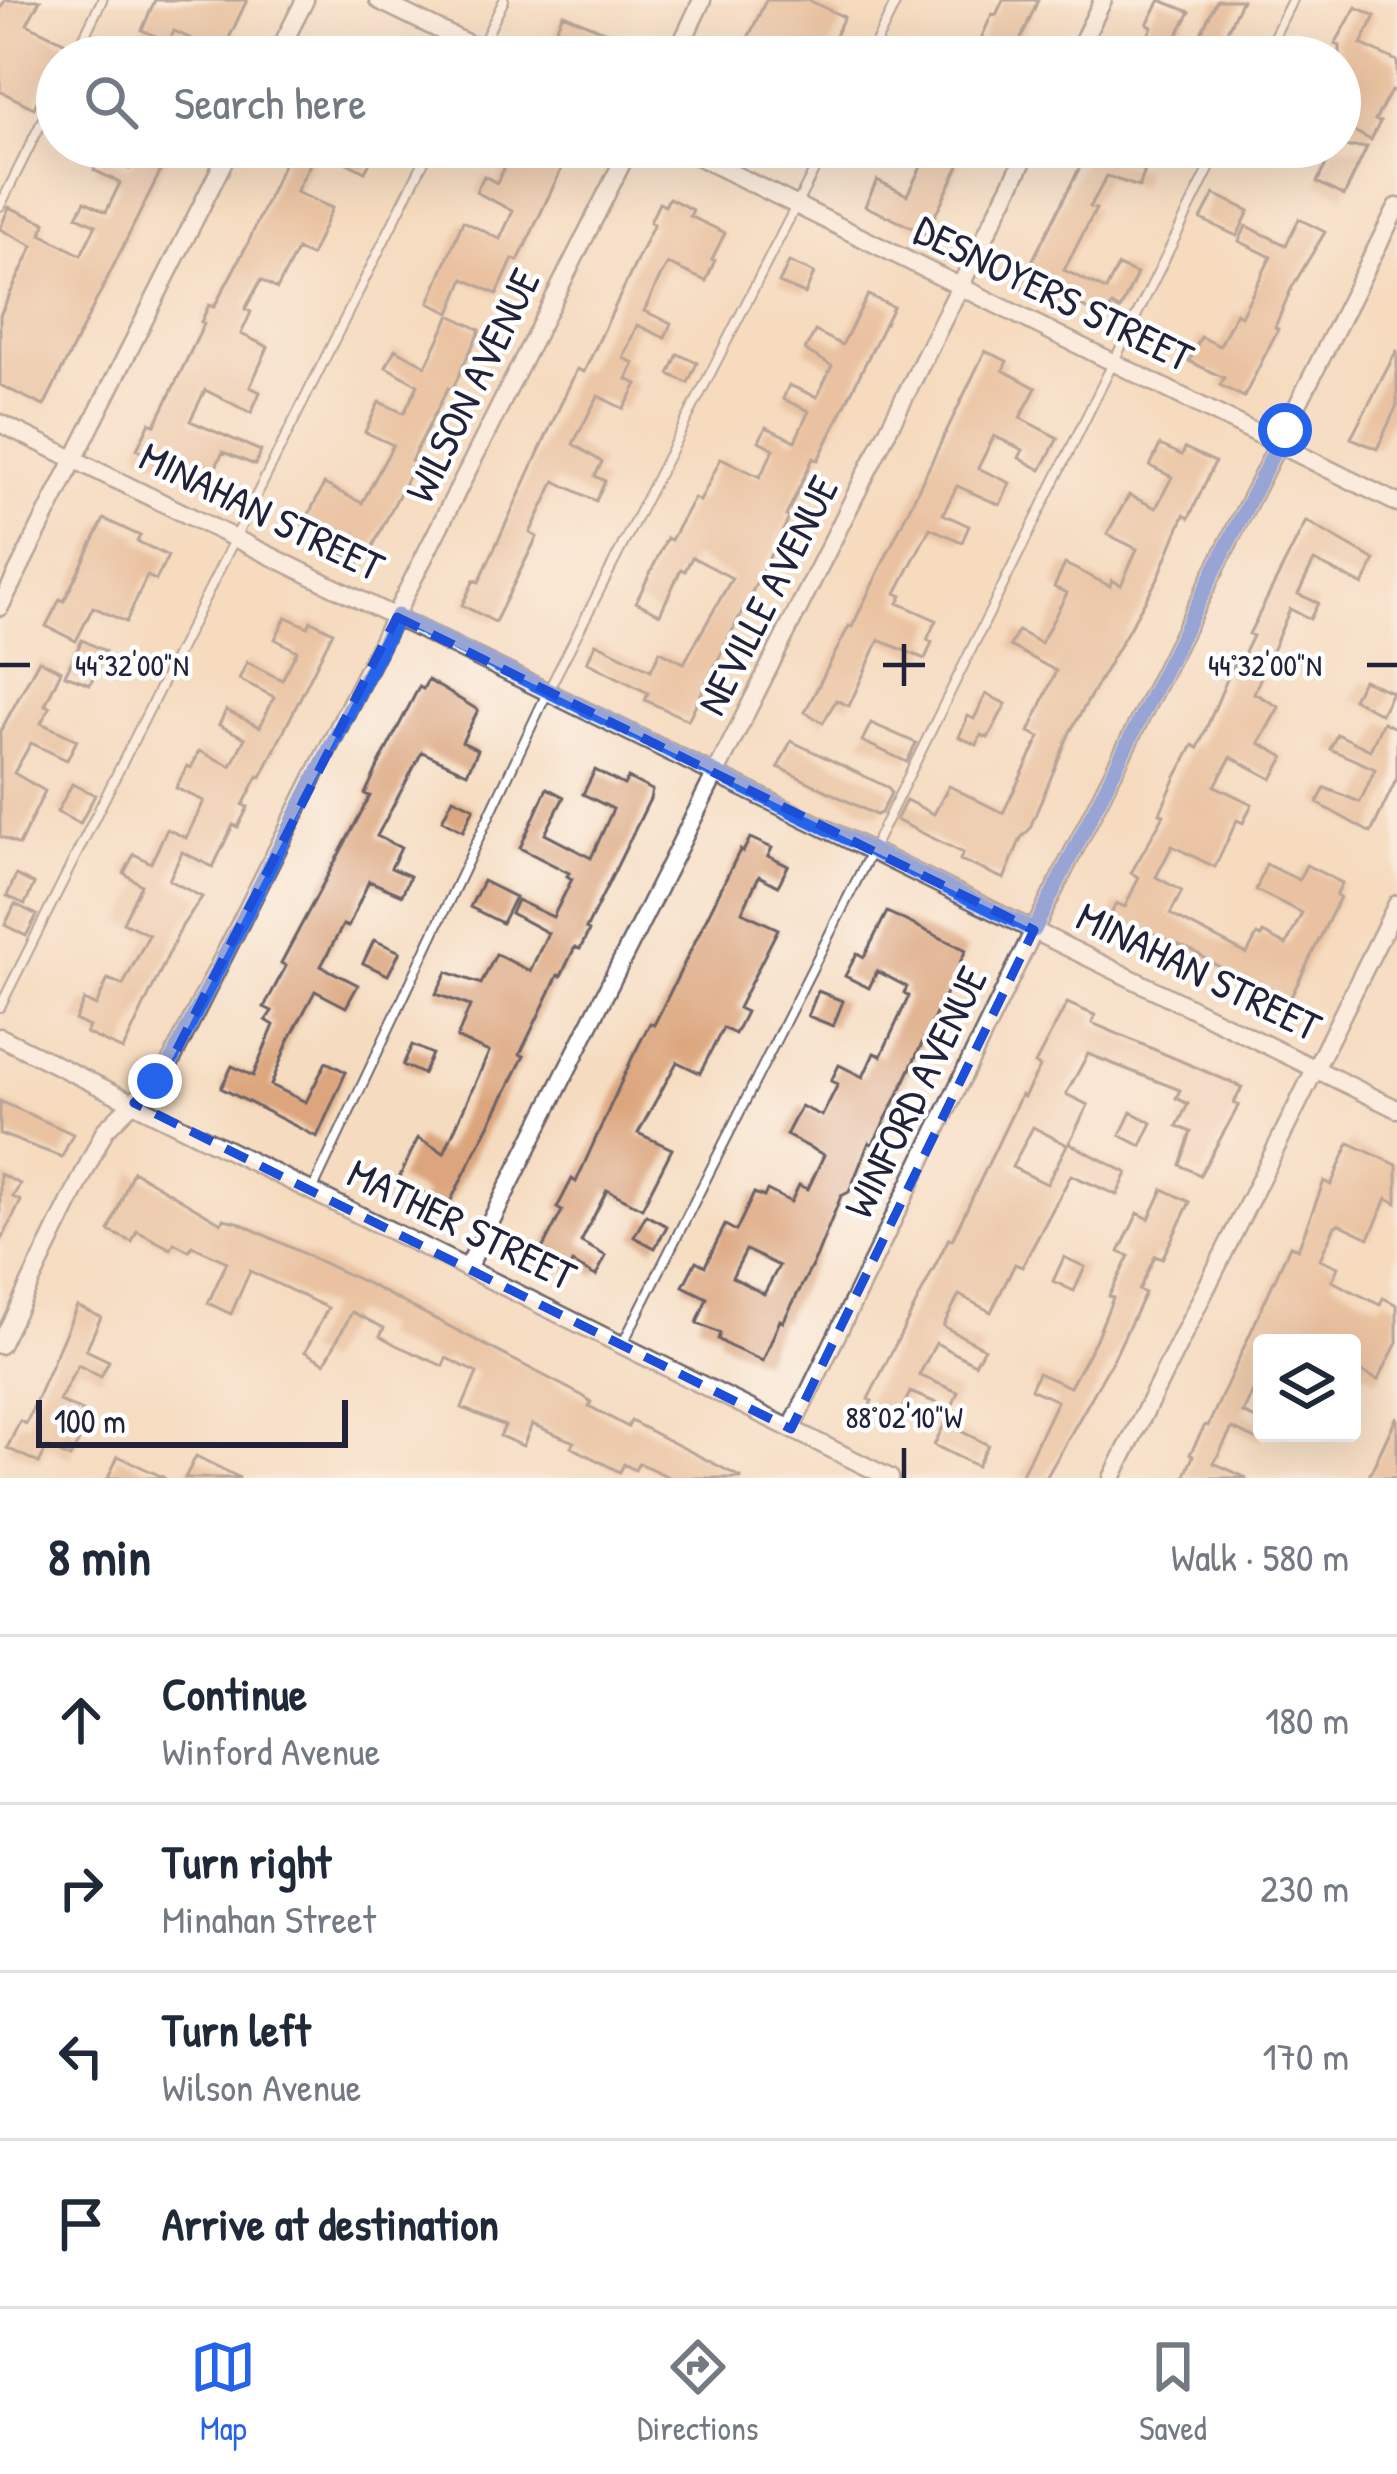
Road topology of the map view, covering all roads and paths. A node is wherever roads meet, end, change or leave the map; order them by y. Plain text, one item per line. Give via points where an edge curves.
1 (102, 0) edge
2 (304, 0) edge
3 (378, 0) edge
4 (504, 0) edge
5 (703, 0) edge
6 (897, 0) edge
7 (1103, 0) edge
8 (1292, 0) edge
9 (84, 36) edge
10 (286, 36) edge
11 (449, 36) edge
12 (491, 36) edge
13 (685, 36) edge
14 (879, 36) edge
15 (1085, 36) edge
16 (1274, 36) edge
17 (36, 133) edge
18 (220, 168) edge
19 (421, 168) edge
20 (620, 168) edge
21 (722, 168) edge
22 (816, 168) edge
23 (1020, 168) edge
24 (1210, 168) edge
25 (0, 206) edge
26 (797, 206) junction
27 (1397, 207) edge
28 (961, 288) junction
29 (1114, 364) junction
30 (0, 423) edge
31 (1278, 444) junction
32 (75, 459) junction
33 (1397, 503) edge
34 (236, 538) junction
35 (0, 608) edge
36 (397, 616) junction
37 (548, 691) junction
38 (717, 774) junction
39 (872, 850) junction
40 (1397, 904) edge
41 (1034, 930) junction
42 (0, 1007) edge
43 (0, 1036) edge
44 (1315, 1068) junction
45 (134, 1102) junction
46 (1397, 1109) edge
47 (312, 1190) junction
48 (469, 1267) junction
49 (622, 1343) junction
50 (0, 1346) edge
51 (791, 1430) junction
52 (890, 1478) edge
53 (1112, 1478) edge

1 - 9 lane
2 - 10 street
3 - 11 street
4 - 12 lane
5 - 13 street
6 - 14 lane
7 - 15 street
8 - 16 lane
17 - 25 lane
18 - 32 street
19 - 34 lane
20 - 36 street, WILSON AVENUE
21 - 26 street, DESNOYERS STREET
22 - 26 lane
23 - 28 street, NEVILLE AVENUE
24 - 29 lane
26 - 28 street, DESNOYERS STREET
26 - 37 lane
27 - 31 street, WINFORD AVENUE
28 - 29 street, DESNOYERS STREET
28 - 38 street, NEVILLE AVENUE
29 - 31 street, DESNOYERS STREET
29 - 39 lane
30 - 32 street, MINAHAN STREET
31 - 33 street, DESNOYERS STREET
31 - 41 street, WINFORD AVENUE
32 - 34 street, MINAHAN STREET
32 - 35 street
34 - 36 street, MINAHAN STREET
34 - 42 lane
36 - 37 street, MINAHAN STREET
36 - 45 street, WILSON AVENUE via 167,1069
37 - 38 street, MINAHAN STREET
37 - 47 lane
38 - 39 street, MINAHAN STREET
38 - 48 street, NEVILLE AVENUE
39 - 41 street, MINAHAN STREET
39 - 49 lane
40 - 44 street
41 - 44 street, MINAHAN STREET
41 - 51 street, WINFORD AVENUE
43 - 45 street, MATHER STREET
44 - 46 street, MINAHAN STREET
44 - 53 street
45 - 47 street, MATHER STREET
45 - 50 street, WILSON AVENUE via 105,1130
47 - 48 street, MATHER STREET
48 - 49 street, MATHER STREET
49 - 51 street, MATHER STREET
51 - 52 street, MATHER STREET

